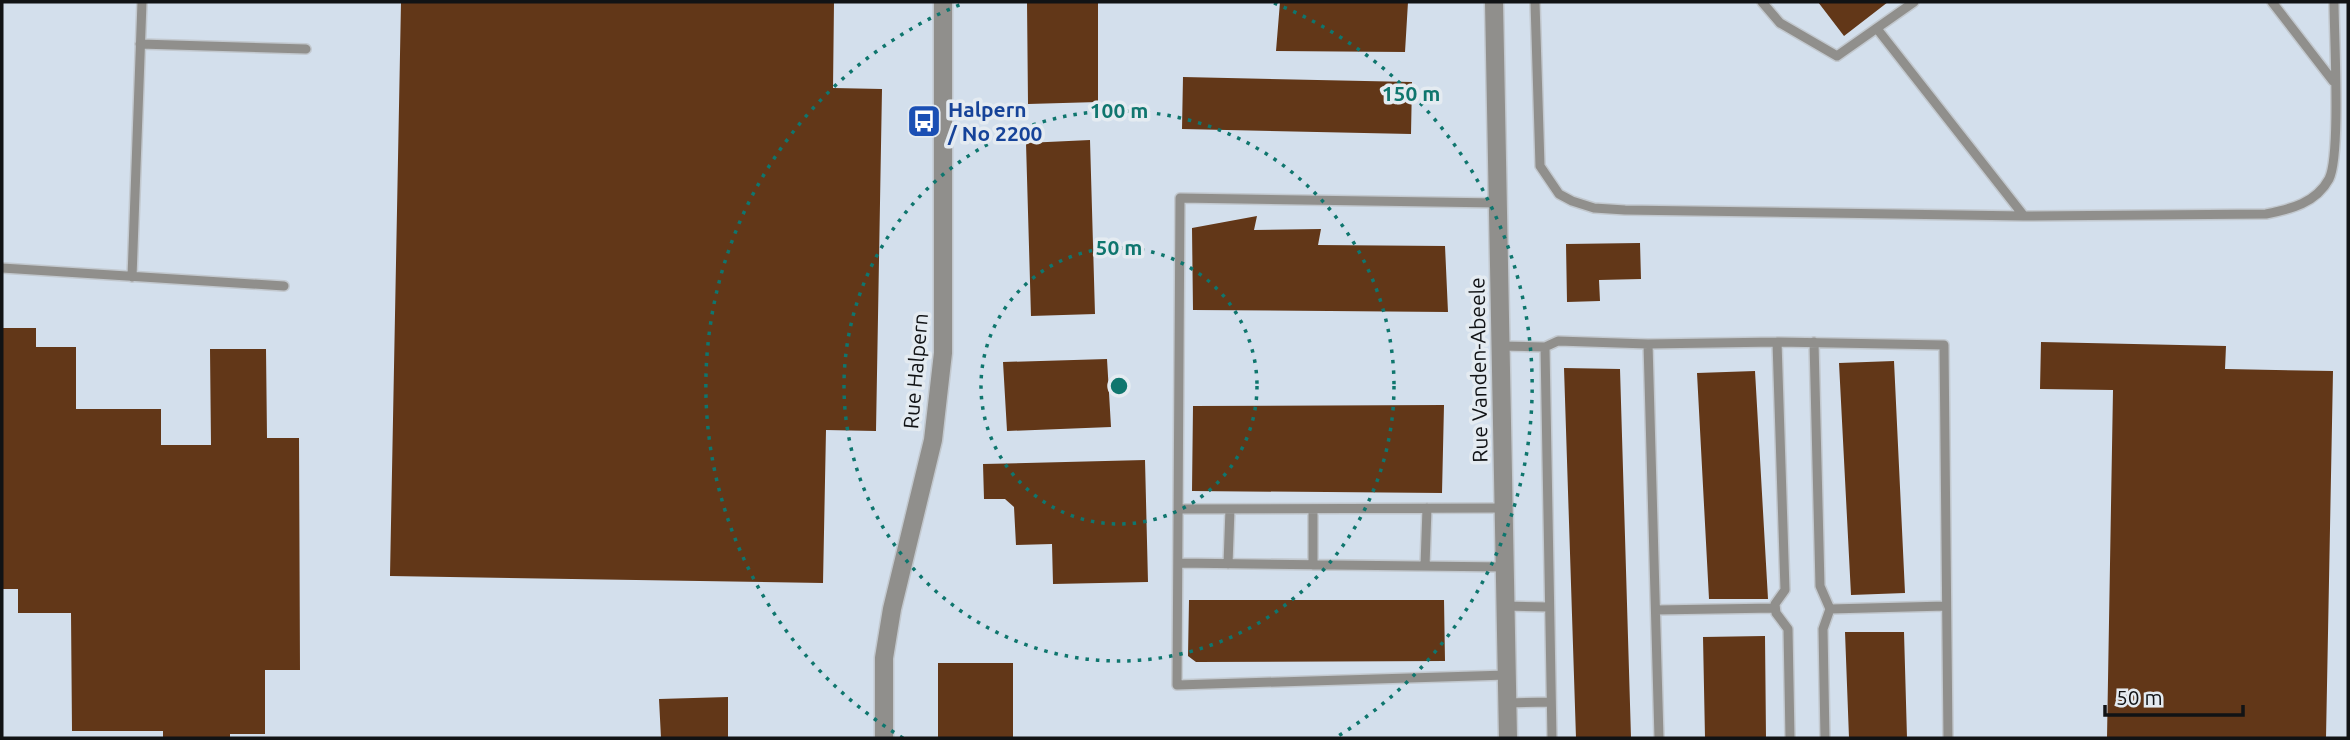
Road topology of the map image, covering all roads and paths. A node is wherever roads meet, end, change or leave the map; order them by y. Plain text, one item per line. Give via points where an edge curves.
1 (142, 2) edge
2 (943, 2) edge
3 (1494, 2) edge
4 (1535, 2) edge
5 (1762, 2) edge
6 (1914, 2) edge
7 (2272, 2) edge
8 (2334, 2) edge
9 (1878, 30) junction
10 (140, 44) junction
11 (306, 49) dead end
12 (2334, 81) junction
13 (1498, 203) junction
14 (2024, 216) junction
15 (2, 268) edge
16 (132, 277) junction
17 (284, 286) dead end
18 (1777, 342) junction
19 (1814, 342) junction
20 (1647, 344) junction
21 (1501, 346) junction
22 (1545, 347) junction
23 (1427, 508) junction
24 (1503, 508) junction
25 (1178, 509) junction
26 (1230, 509) junction
27 (1313, 509) junction
28 (1178, 563) junction
29 (1228, 564) junction
30 (1313, 565) junction
31 (1425, 566) junction
32 (1505, 567) junction
33 (1505, 606) junction
34 (1946, 606) junction
35 (1549, 607) junction
36 (1776, 608) junction
37 (1830, 609) junction
38 (1656, 610) junction
39 (1507, 675) junction
40 (1551, 702) junction
41 (1507, 703) junction
42 (884, 738) edge
43 (1508, 738) edge
44 (1552, 738) edge
45 (1659, 738) edge
46 (1790, 738) edge
47 (1825, 738) edge
48 (1948, 738) edge

1 - 10 lane
2 - 42 street, Rue Halpern via 943,353 933,440 884,658
3 - 13 street, Rue Vanden-Abeele
4 - 14 lane via 1540,166 1559,194 1572,201 1625,210
5 - 9 lane via 1780,23 1838,56
6 - 9 lane
7 - 12 lane
8 - 12 lane
9 - 14 lane
10 - 11 lane
10 - 16 lane
12 - 14 lane via 2330,177 2316,195 2296,208 2266,214
13 - 21 street, Rue Vanden-Abeele
13 - 25 lane via 1180,198
15 - 16 lane
16 - 17 lane
18 - 19 lane
18 - 20 lane
18 - 36 lane via 1785,590 1777,597
19 - 34 lane via 1944,345
19 - 37 lane via 1820,586
20 - 22 lane via 1558,341
20 - 38 lane
21 - 22 lane
21 - 24 street, Rue Vanden-Abeele
22 - 35 lane
23 - 24 lane
23 - 27 lane
23 - 31 lane
24 - 32 street, Rue Vanden-Abeele
25 - 26 lane
25 - 28 lane
26 - 27 lane
26 - 29 lane
27 - 30 lane
28 - 29 lane
28 - 39 lane via 1177,685
29 - 30 lane
30 - 31 lane
31 - 32 lane
32 - 33 street, Rue Vanden-Abeele
33 - 35 lane
33 - 39 street, Rue Vanden-Abeele
34 - 37 lane
34 - 48 lane
35 - 40 lane
36 - 38 lane
36 - 46 lane via 1788,629
37 - 47 lane via 1823,628
38 - 45 lane
39 - 41 street, Rue Vanden-Abeele
40 - 41 lane
40 - 44 lane
41 - 43 street, Rue Vanden-Abeele

